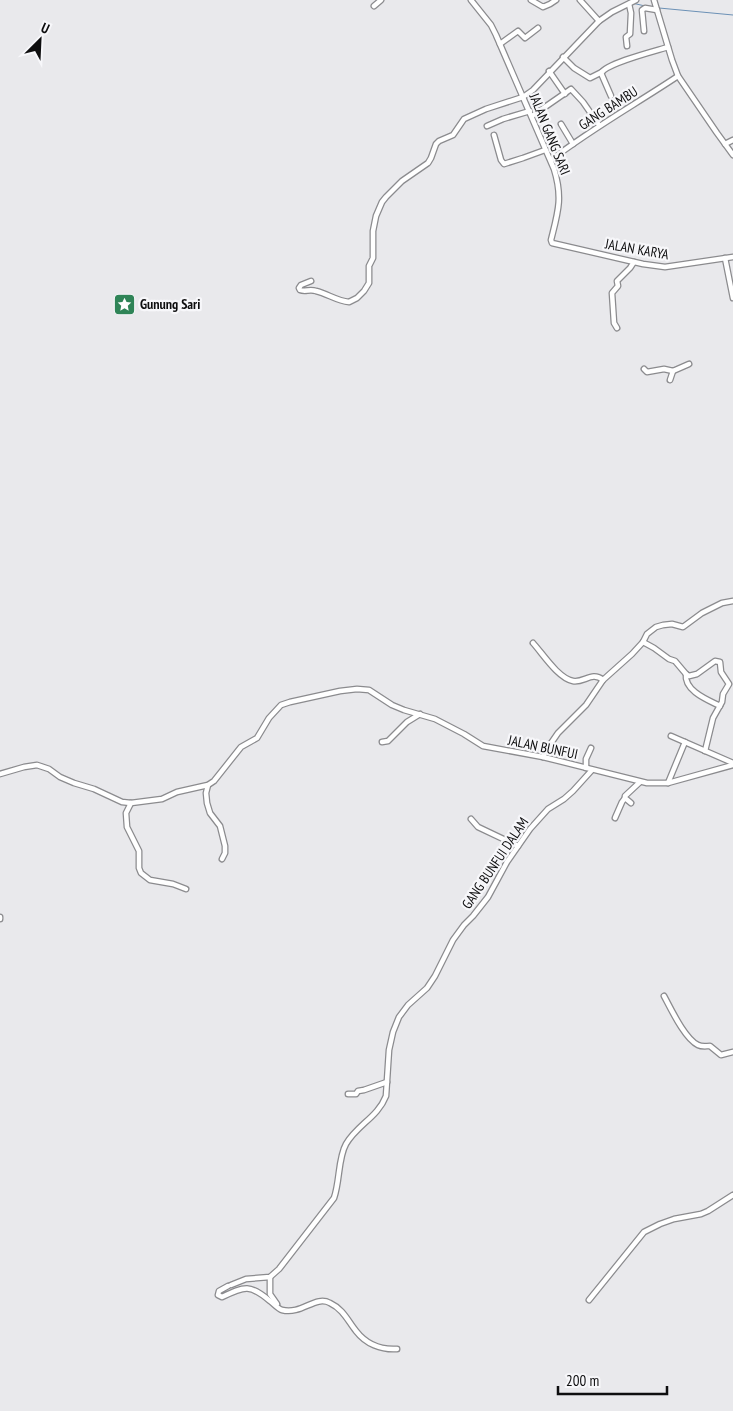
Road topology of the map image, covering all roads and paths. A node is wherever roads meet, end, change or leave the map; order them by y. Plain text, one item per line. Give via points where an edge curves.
1 (381, 0) edge
2 (471, 0) edge
3 (530, 0) edge
4 (556, 0) edge
5 (580, 0) edge
6 (633, 2) edge
7 (374, 6) dead end
8 (656, 6) edge
9 (599, 21) junction
10 (538, 28) dead end
11 (644, 31) dead end
12 (500, 44) junction
13 (628, 46) dead end
14 (668, 47) junction
15 (563, 57) junction
16 (550, 71) junction
17 (602, 72) junction
18 (678, 76) junction
19 (565, 94) junction
20 (611, 96) dead end
21 (523, 97) junction
22 (531, 114) junction
23 (561, 124) dead end
24 (599, 125) junction
25 (487, 126) dead end
26 (494, 135) dead end
27 (733, 140) edge
28 (573, 144) junction
29 (725, 144) junction
30 (545, 150) junction
31 (733, 155) edge
32 (551, 160) junction
33 (597, 253) joint
34 (733, 257) edge
35 (725, 258) junction
36 (634, 262) junction
37 (311, 281) dead end
38 (733, 298) edge
39 (617, 328) dead end
40 (689, 364) dead end
41 (644, 369) dead end
42 (673, 370) junction
43 (670, 380) dead end
44 (733, 601) edge
45 (643, 642) junction
46 (533, 643) dead end
47 (686, 674) junction
48 (603, 680) junction
49 (720, 706) junction
50 (420, 714) junction
51 (671, 736) dead end
52 (382, 742) dead end
53 (685, 742) junction
54 (591, 748) dead end
55 (705, 751) junction
56 (543, 757) junction
57 (733, 764) edge
58 (586, 768) junction
59 (592, 770) junction
60 (0, 774) edge
61 (640, 782) junction
62 (668, 783) junction
63 (208, 784) junction
64 (625, 798) junction
65 (131, 803) junction
66 (631, 803) dead end
67 (615, 818) dead end
68 (471, 819) dead end
69 (518, 846) junction
70 (222, 859) dead end
71 (186, 889) dead end
72 (664, 996) dead end
73 (733, 1052) edge
74 (387, 1082) junction
75 (348, 1094) dead end
76 (733, 1195) edge
77 (270, 1278) junction
78 (589, 1300) dead end
79 (280, 1310) junction
80 (397, 1349) dead end

1 - 7 street
2 - 12 street, JALAN GANG SARI
3 - 4 street via 543,7
5 - 9 street
6 - 9 street
6 - 13 street via 630,34 626,37
8 - 11 street via 642,10
8 - 14 street
9 - 15 street
10 - 12 street via 525,38 518,31
12 - 21 street, JALAN GANG SARI
14 - 17 street via 605,68
14 - 18 street
15 - 16 street
15 - 17 street via 590,78
16 - 19 street
16 - 21 street
17 - 20 street
18 - 24 street, GANG BAMBU
18 - 29 street
19 - 22 street
19 - 24 street via 570,89
21 - 22 street, JALAN GANG SARI
21 - 37 street via 464,119 453,135 436,144 428,163 390,192 376,216 369,283 357,298 349,302 317,291 300,290 301,285
22 - 25 street
22 - 30 street, JALAN GANG SARI
23 - 28 street
24 - 28 street, GANG BAMBU
26 - 30 street via 504,164
27 - 29 street
28 - 32 street, GANG BAMBU
29 - 31 street
30 - 32 street, JALAN GANG SARI
32 - 33 street, JALAN GANG SARI via 559,198 551,242
33 - 36 street, JALAN KARYA
34 - 35 street, JALAN KARYA
35 - 36 street, JALAN KARYA via 671,267
35 - 38 street
36 - 39 street via 616,281 618,286 612,293
40 - 42 street
41 - 42 street via 647,372
42 - 43 street
44 - 45 street via 722,603 683,626 669,624 656,627
45 - 47 street via 675,661
45 - 48 street
46 - 48 street via 563,676 576,681 594,676
47 - 49 street via 686,681 697,694
47 - 49 street via 692,676 720,661 721,672 729,684
48 - 56 street via 586,705 554,738
49 - 55 street via 713,718
50 - 52 street via 388,741
50 - 56 street, JALAN BUNFUI via 446,724 483,746
50 - 63 street, JALAN BUNFUI via 404,710 369,690 330,693 290,702 281,705 257,738 241,748
51 - 53 street
53 - 55 street
53 - 62 street
54 - 58 street
55 - 57 street
56 - 58 street, JALAN BUNFUI
57 - 62 street, JALAN BUNFUI
58 - 59 street, JALAN BUNFUI
59 - 61 street, JALAN BUNFUI
59 - 69 street, GANG BUNFUI DALAM via 564,799 545,812
60 - 65 street via 37,765 74,783
61 - 62 street, JALAN BUNFUI
61 - 64 street
63 - 65 street via 162,799
63 - 70 street via 207,803 220,826 225,846
64 - 66 street
64 - 67 street
65 - 71 street via 126,812 127,827 138,851 141,873 150,880
68 - 69 street via 478,827
69 - 74 street, GANG BUNFUI DALAM via 488,897 453,940 427,988 399,1017 392,1032
72 - 73 street via 693,1042 710,1046 721,1055
74 - 75 street
74 - 77 street, GANG BUNFUI DALAM via 386,1096 378,1111 346,1144 334,1198
76 - 78 street via 701,1214 674,1219 644,1232
77 - 79 street via 270,1294
77 - 79 street via 246,1279 219,1291 218,1295 222,1297 241,1288 252,1289
79 - 80 street via 294,1310 327,1301 340,1309 365,1340 386,1350

